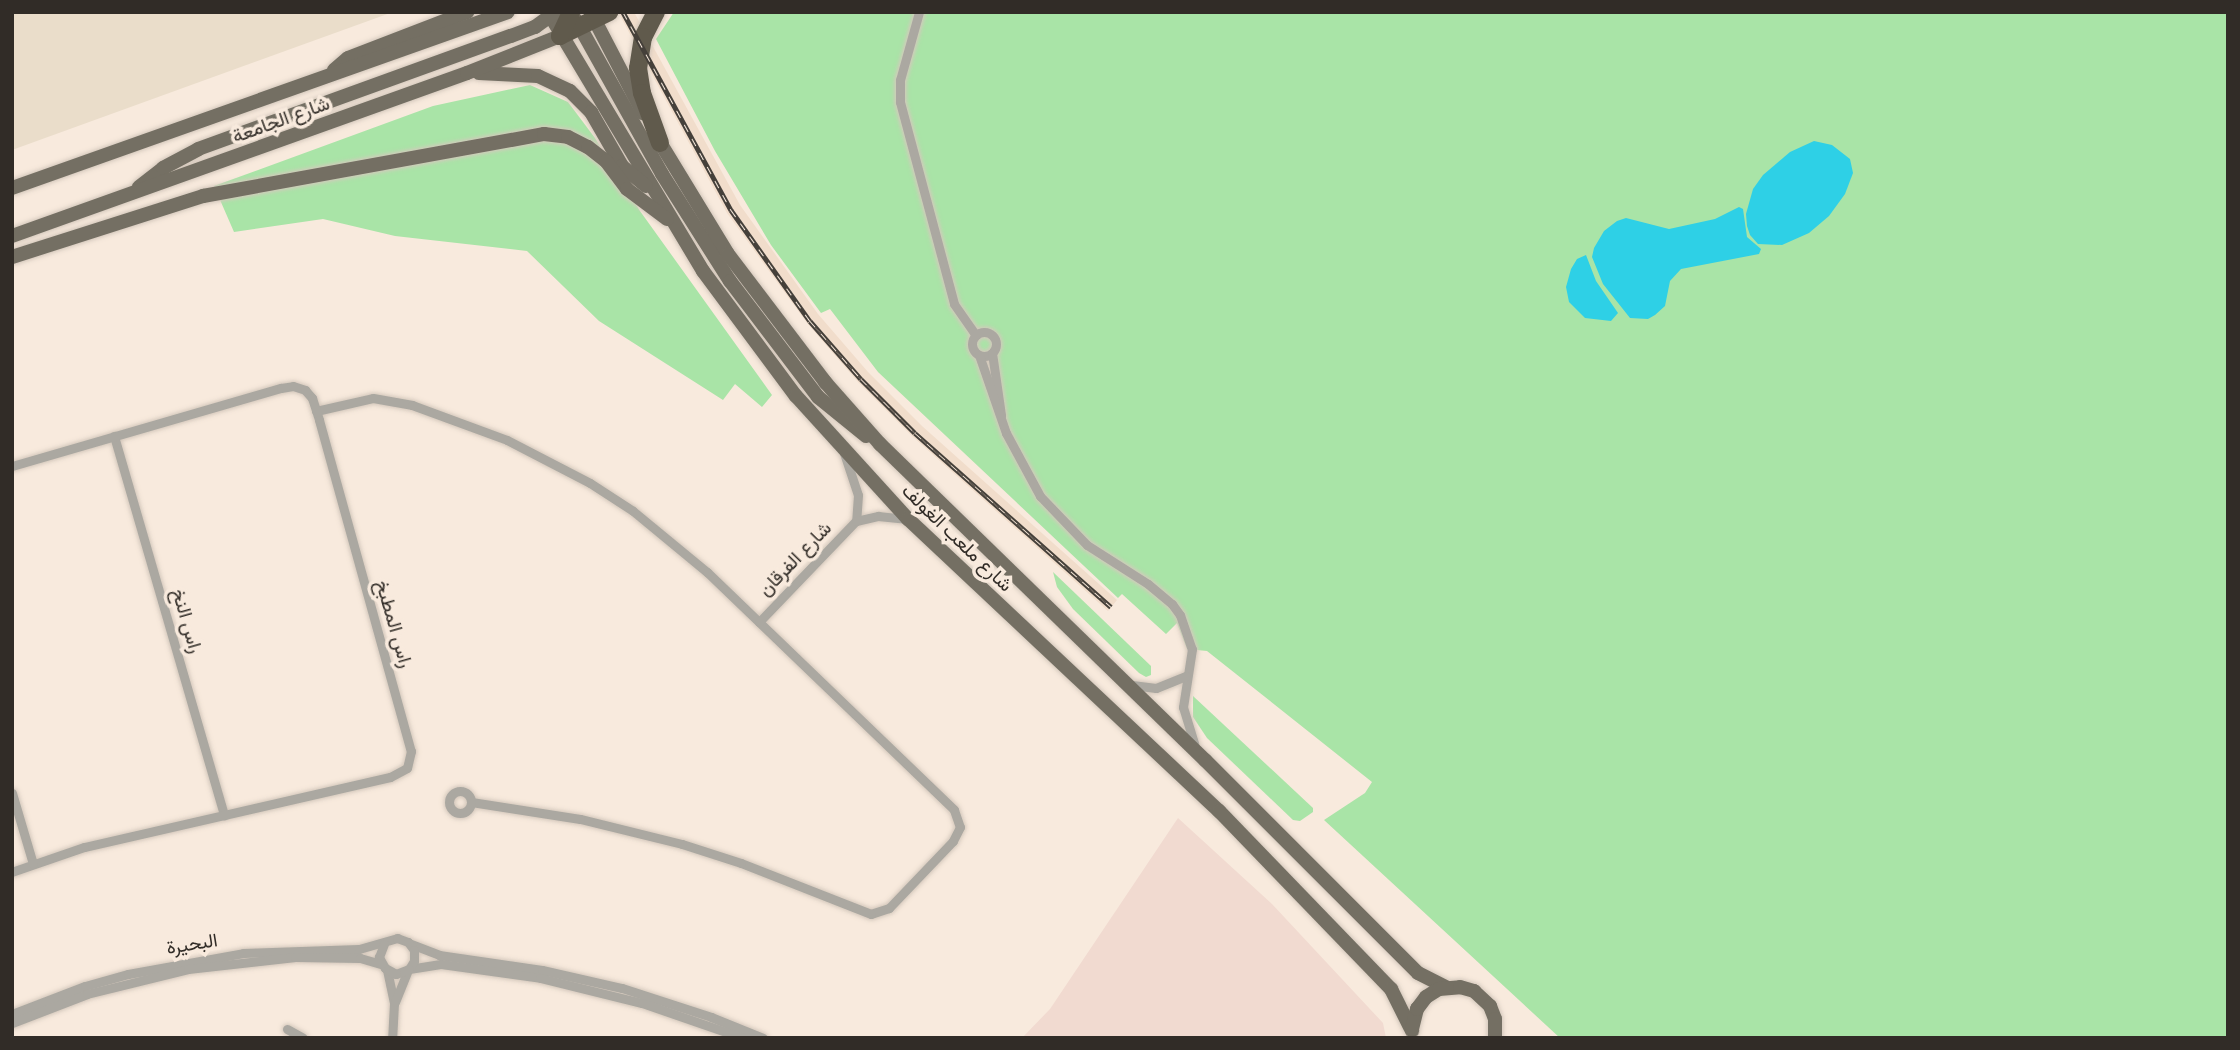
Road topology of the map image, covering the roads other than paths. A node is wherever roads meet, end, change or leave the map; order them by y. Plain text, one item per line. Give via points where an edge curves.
1 (467, 12) edge
2 (508, 12) edge
3 (656, 12) edge
4 (919, 12) edge
5 (574, 15) edge
6 (560, 36) junction
7 (467, 73) junction
8 (329, 76) junction
9 (660, 143) junction
10 (12, 188) edge
11 (650, 188) junction
12 (130, 195) junction
13 (671, 221) junction
14 (12, 236) edge
15 (12, 257) edge
16 (976, 335) junction
17 (992, 353) junction
18 (979, 355) junction
19 (316, 411) junction
20 (1001, 416) junction
21 (114, 436) junction
22 (880, 444) junction
23 (844, 453) junction
24 (12, 466) edge
25 (908, 519) junction
26 (856, 521) junction
27 (759, 622) junction
28 (1186, 676) junction
29 (1123, 682) junction
30 (1205, 760) junction
31 (12, 793) edge
32 (471, 802) dead end
33 (224, 815) junction
34 (33, 864) junction
35 (12, 872) edge
36 (384, 944) junction
37 (411, 944) junction
38 (214, 962) junction
39 (384, 967) junction
40 (409, 970) junction
41 (512, 970) junction
42 (1446, 987) junction
43 (394, 1003) junction
44 (12, 1014) edge
45 (710, 1021) junction
46 (12, 1023) edge
47 (288, 1029) dead end
48 (1412, 1034) edge
49 (1499, 1034) edge
50 (303, 1038) edge
51 (392, 1038) edge
52 (743, 1038) edge
53 (762, 1038) edge

1 - 8 main road via 348,58
2 - 8 main road, شارع الجامعة
3 - 9 highway via 643,35 638,68
4 - 16 street via 900,80 900,102 954,304
5 - 6 highway
5 - 9 main road, شارع ملعب الغولف
5 - 12 main road via 198,149 163,168
5 - 22 main road via 673,192 754,315 818,397
6 - 7 main road, شارع الجامعة
6 - 11 main road, شارع ملعب الغولف
7 - 11 main road via 538,76 570,92 591,113 622,166
7 - 12 main road, شارع الجامعة
8 - 10 main road, شارع الجامعة
9 - 22 main road, شارع ملعب الغولف via 759,297
11 - 13 main road, شارع ملعب الغولف
12 - 14 main road, شارع الجامعة
13 - 15 main road via 643,204 589,147 568,137 544,134 203,196
13 - 23 main road, شارع ملعب الغولف via 747,333
16 - 17 street via 992,335 996,345
16 - 18 street via 972,346
17 - 18 street
17 - 20 street
18 - 20 street
19 - 21 street, راس المطبخ via 309,394 288,386
19 - 27 street via 365,399 393,401 529,450 634,511
19 - 33 street, راس المطبخ via 411,744 410,763 390,777
20 - 28 street via 1029,480 1053,512 1087,545 1172,604 1186,626 1192,649
21 - 24 street, راس المطبخ
21 - 33 street, راس النخ
22 - 29 main road, شارع ملعب الغولف
23 - 25 main road, شارع ملعب الغولف
23 - 26 street, شارع الفرقان via 858,495
25 - 26 street, شارع الفرقان via 871,516
25 - 48 main road, شارع ملعب الغولف via 1219,811 1391,989
26 - 27 street, شارع الفرقان
27 - 32 street via 958,816 956,838 886,911 864,913 741,863 671,841 580,819
28 - 29 street via 1156,688
28 - 30 street via 1186,726
29 - 30 main road, شارع ملعب الغولف
30 - 42 main road, شارع ملعب الغولف via 1418,973
31 - 34 street
33 - 34 street, راس المطبخ via 84,847
34 - 35 street, راس المطبخ
36 - 37 street via 397,938
36 - 38 street, البحيرة via 359,949 276,950
36 - 39 street via 380,953
37 - 40 street via 415,957
37 - 41 street via 439,955
38 - 39 street, البحيرة via 360,958
38 - 44 street, البحيرة via 115,978
38 - 46 street, البحيرة via 117,985
39 - 40 street via 399,974
39 - 43 street
40 - 41 street via 441,964
40 - 43 street
41 - 45 street via 643,999
42 - 48 main road via 1421,1003
42 - 49 main road, شارع ملعب الغولف via 1480,995 1493,1012
43 - 51 street
45 - 52 street
45 - 53 street
47 - 50 street

